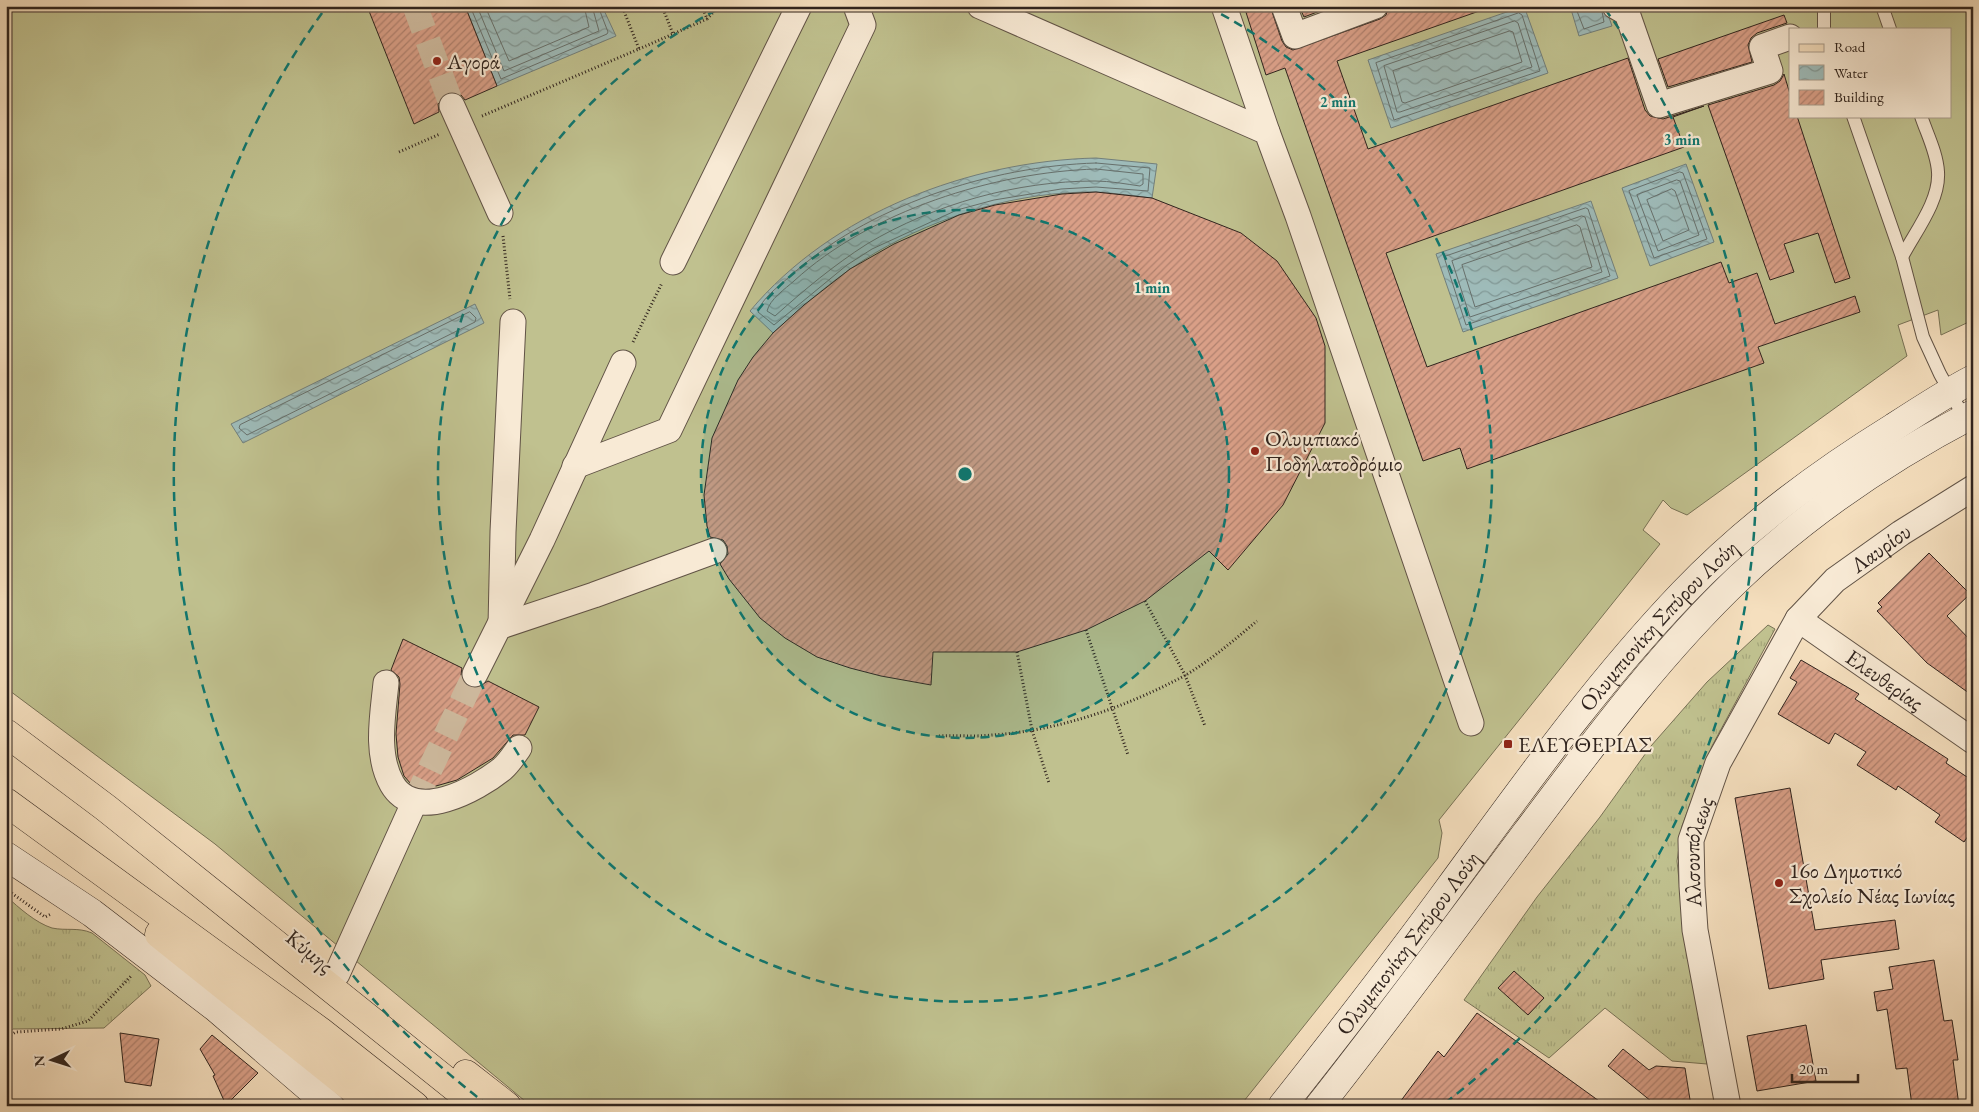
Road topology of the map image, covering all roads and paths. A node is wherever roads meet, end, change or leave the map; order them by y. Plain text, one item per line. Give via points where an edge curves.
1 (622, 6) edge
2 (662, 6) edge
3 (702, 6) edge
4 (718, 6) edge
5 (800, 6) edge
6 (856, 6) edge
7 (980, 6) edge
8 (1224, 6) edge
9 (1284, 6) edge
10 (1375, 6) edge
11 (1615, 6) edge
12 (1824, 6) edge
13 (1882, 6) edge
14 (707, 19) junction
15 (1824, 28) edge
16 (1890, 28) edge
17 (672, 34) junction
18 (1789, 37) edge
19 (640, 49) junction
20 (456, 116) junction
21 (1854, 118) edge
22 (1922, 118) edge
23 (1267, 132) junction
24 (399, 152) dead end
25 (500, 213) joint
26 (1902, 257) junction
27 (673, 262) joint
28 (513, 322) joint
29 (622, 362) joint
30 (1961, 385) edge
31 (1969, 416) edge
32 (575, 466) junction
33 (1973, 488) edge
34 (714, 551) dead end
35 (1145, 601) dead end
36 (1798, 619) junction
37 (1257, 621) dead end
38 (501, 626) junction
39 (1086, 630) dead end
40 (1017, 652) dead end
41 (475, 674) tunnel mouth
42 (1184, 674) junction
43 (386, 683) dead end
44 (1110, 707) junction
45 (1471, 723) dead end
46 (1205, 726) dead end
47 (1031, 728) junction
48 (6, 733) edge
49 (939, 736) dead end
50 (1973, 741) edge
51 (519, 748) dead end
52 (1128, 755) dead end
53 (1049, 783) dead end
54 (6, 802) edge
55 (414, 803) junction
56 (106, 808) junction
57 (6, 856) edge
58 (132, 893) junction
59 (149, 956) junction
60 (337, 974) junction
61 (6, 1044) edge
62 (320, 1064) junction
63 (330, 1106) edge
64 (352, 1106) edge
65 (374, 1106) edge
66 (415, 1106) edge
67 (478, 1106) edge
68 (507, 1106) edge
69 (1282, 1106) edge
70 (1319, 1106) edge
71 (1728, 1106) edge

1 - 19 path
2 - 17 path
3 - 14 path
4 - 14 path
5 - 27 street
6 - 32 street via 863,25 669,430
7 - 23 street
8 - 23 street
9 - 10 street via 1295,36
11 - 18 street via 1627,13 1660,105 1770,71 1762,48
12 - 15 lane
13 - 16 lane
14 - 17 path
17 - 19 path
19 - 20 path
20 - 24 path
20 - 25 street
21 - 26 lane
22 - 26 lane via 1936,157 1937,186
23 - 45 street
25 - 28 path
26 - 30 lane via 1920,330
27 - 29 path
28 - 38 street
29 - 32 street
30 - 31 lane
30 - 69 main road, Ολυμπιονίκη Σπύρου Λούη via 1792,496 1682,593 1556,743 1378,985
31 - 70 main road, Ολυμπιονίκη Σπύρου Λούη via 1884,467 1810,518 1740,577 1705,612 1611,719 1404,998
32 - 38 street
33 - 36 street, Λαυρίου via 1834,580
34 - 38 street
35 - 42 path
36 - 50 street, Ελευθερίας
36 - 71 street, Αλσουπόλεως via 1718,763 1691,840 1695,930
37 - 42 path
38 - 41 street
39 - 44 path
40 - 47 path
42 - 44 path
42 - 46 path
43 - 55 street via 381,734 385,761 392,784
44 - 47 path
44 - 52 path
47 - 49 path via 992,735
47 - 53 path
48 - 56 main road, Κύμης
51 - 55 street via 504,767 478,786 451,798
54 - 58 main road
55 - 60 street
56 - 60 main road, Κύμης via 158,835 238,890
56 - 67 main road, Κύμης
57 - 59 main road via 92,913
58 - 62 main road via 160,936
58 - 66 main road via 320,1031
59 - 61 path via 88,1021 61,1030 16,1032 9,1036
59 - 63 main road via 216,1008
60 - 68 main road, Κύμης
62 - 64 main road
62 - 65 main road

